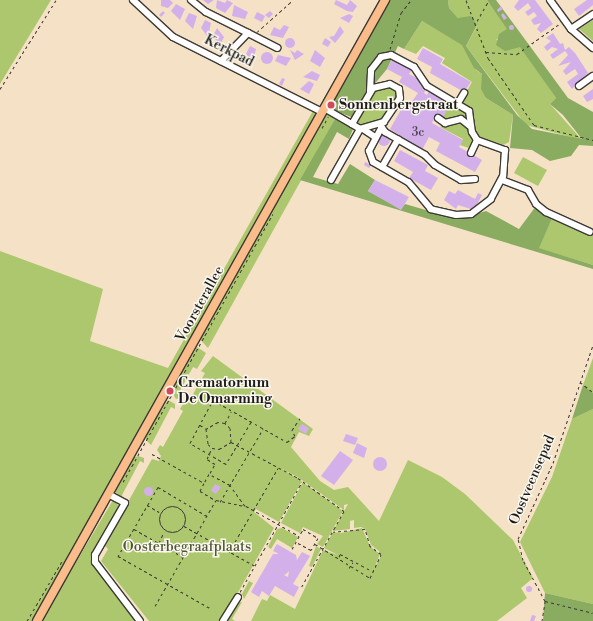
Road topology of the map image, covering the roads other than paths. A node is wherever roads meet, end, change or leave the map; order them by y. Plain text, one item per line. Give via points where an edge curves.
1 (133, 0) edge
2 (191, 0) edge
3 (385, 0) edge
4 (550, 0) edge
5 (593, 14) edge
6 (571, 30) junction
7 (250, 34) junction
8 (277, 48) dead end
9 (593, 48) edge
10 (220, 61) junction
11 (593, 76) edge
12 (579, 86) dead end
13 (370, 91) junction
14 (464, 93) dead end
15 (458, 103) junction
16 (323, 110) junction
17 (438, 118) dead end
18 (352, 124) junction
19 (380, 126) junction
20 (470, 126) junction
21 (361, 129) junction
22 (375, 137) junction
23 (398, 139) junction
24 (477, 140) junction
25 (471, 153) dead end
26 (382, 167) junction
27 (475, 179) dead end
28 (331, 180) dead end
29 (502, 180) junction
30 (590, 232) dead end
31 (108, 494) junction
32 (238, 597) road end
33 (37, 621) edge
34 (140, 621) edge
35 (223, 621) edge

1 - 10 street, Kerkpad via 161,28
2 - 7 street via 206,12
3 - 16 main road, Voorsterallee
4 - 6 street
5 - 6 street
6 - 9 street
7 - 8 street
7 - 10 street
10 - 16 street, Kerkpad
11 - 12 street
13 - 15 street via 372,66 386,54 414,67 427,86
13 - 18 street
13 - 19 street via 390,84 400,93 388,119
14 - 15 street
15 - 20 street via 469,111
16 - 18 street, Kerkpad
16 - 31 main road, Voorsterallee
17 - 20 street via 445,123 461,119
18 - 21 street, Kerkpad
19 - 21 street
19 - 22 street
19 - 23 street
20 - 24 street
21 - 22 street, Kerkpad
21 - 28 street
22 - 26 street via 370,155
23 - 26 street
23 - 27 street via 461,180
24 - 25 street
24 - 29 street via 505,150 507,159
26 - 29 street via 408,182 431,209 456,215 483,208
29 - 30 street via 528,190 536,204 546,212
31 - 33 main road, Voorsterallee
31 - 34 street via 125,503 95,555 95,562
32 - 35 street

